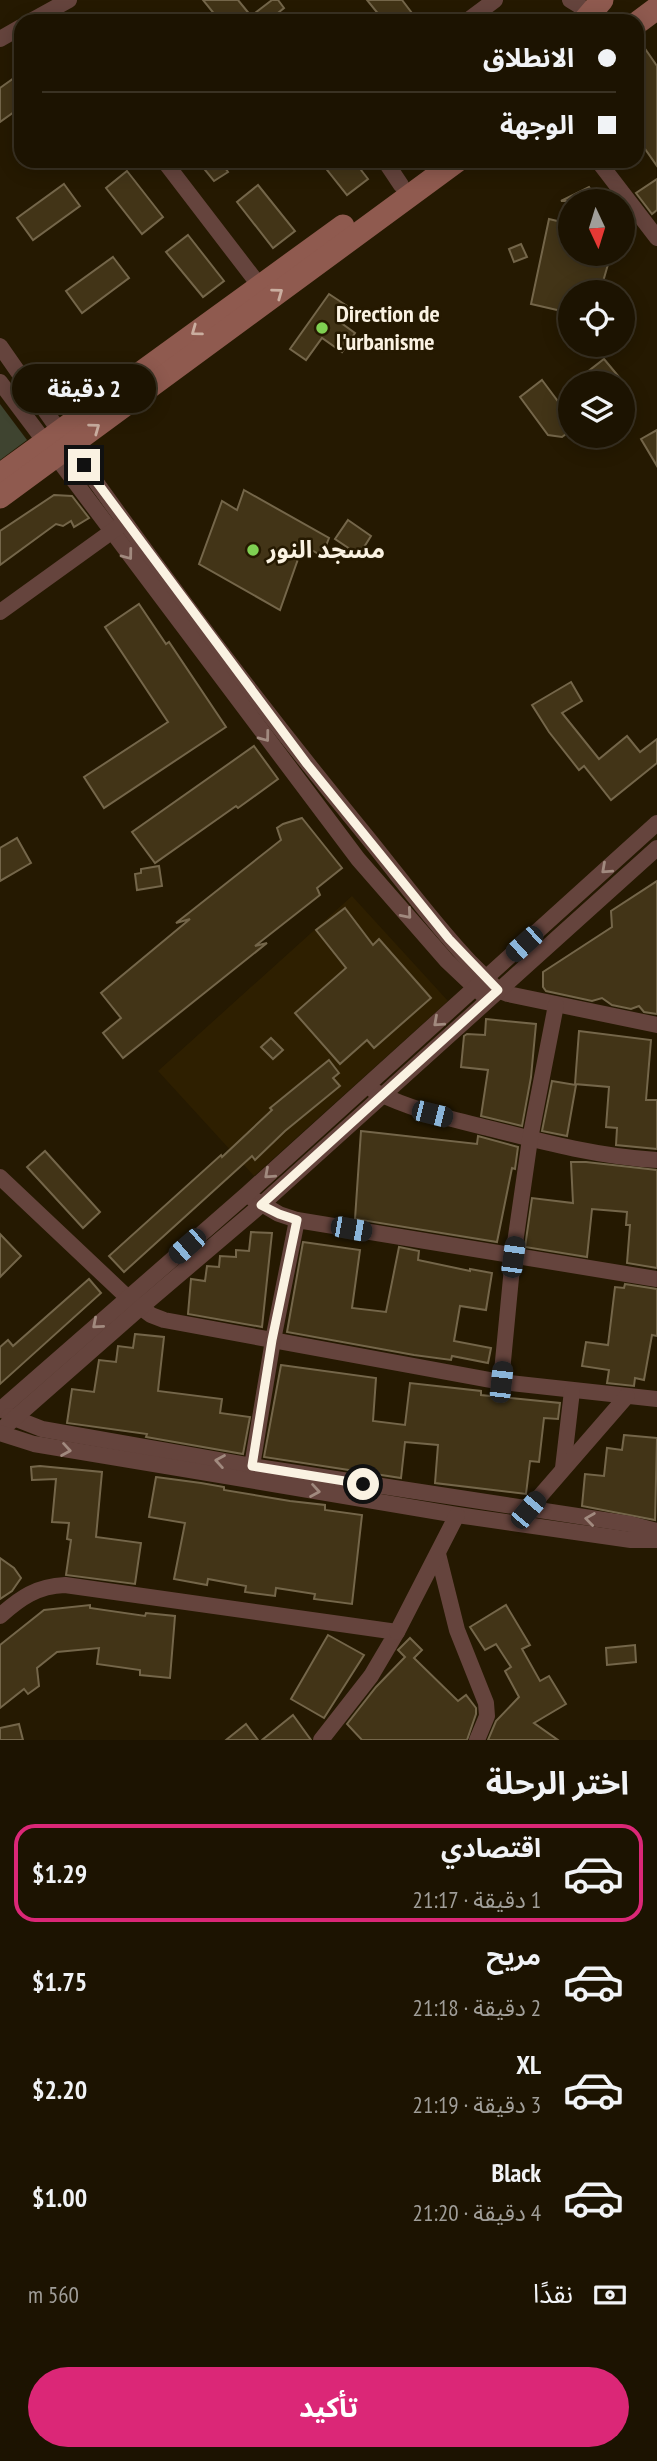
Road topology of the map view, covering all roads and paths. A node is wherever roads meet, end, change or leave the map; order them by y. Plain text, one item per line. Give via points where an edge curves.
1 (69, 0) edge
2 (495, 0) edge
3 (570, 0) edge
4 (592, 11) edge
5 (55, 14) edge
6 (476, 14) edge
7 (169, 168) edge
8 (390, 168) edge
9 (421, 168) edge
10 (447, 168) edge
11 (603, 168) edge
12 (401, 184) junction
13 (657, 238) edge
14 (259, 285) junction
15 (0, 346) edge
16 (0, 382) edge
17 (57, 444) junction
18 (0, 475) edge
19 (0, 497) edge
20 (126, 521) junction
21 (111, 532) junction
22 (0, 612) edge
23 (260, 702) junction
24 (247, 713) junction
25 (657, 824) edge
26 (374, 846) junction
27 (657, 848) edge
28 (358, 859) junction
29 (480, 983) junction
30 (493, 995) junction
31 (556, 1005) junction
32 (657, 1025) edge
33 (366, 1086) junction
34 (381, 1095) junction
35 (530, 1139) junction
36 (657, 1160) edge
37 (0, 1177) edge
38 (247, 1194) junction
39 (261, 1205) junction
40 (297, 1220) junction
41 (513, 1257) junction
42 (657, 1279) edge
43 (134, 1302) junction
44 (272, 1340) junction
45 (501, 1382) junction
46 (572, 1391) junction
47 (627, 1396) junction
48 (657, 1399) edge
49 (0, 1410) edge
50 (15, 1419) junction
51 (0, 1432) edge
52 (252, 1466) junction
53 (563, 1468) junction
54 (528, 1510) junction
55 (457, 1514) junction
56 (657, 1531) edge
57 (657, 1540) edge
58 (438, 1554) junction
59 (0, 1616) edge
60 (397, 1632) junction
61 (321, 1740) edge
62 (477, 1740) edge

1 - 5 street
2 - 6 street
3 - 4 street
7 - 14 street
8 - 12 street
9 - 12 street
17 -> 10 street
11 - 13 street
12 - 14 street
14 -> 17 street
15 - 17 street
16 - 17 street
17 - 18 street
17 - 19 street
17 - 20 street
17 - 21 street
20 - 21 street
20 - 23 street
21 - 22 street
21 -> 24 street
23 - 24 street
23 - 26 street
24 -> 28 street
25 -> 29 street
26 - 28 street
26 - 29 street
27 - 30 street
28 -> 29 street via 447,961
29 - 30 street
29 -> 33 street
30 - 31 street
30 - 34 street
31 - 32 street
31 - 35 street
33 - 34 street
33 -> 38 street
34 - 35 street via 432,1114
34 - 39 street
35 - 36 street
35 - 41 street
37 - 43 street
38 - 39 street
38 - 43 street
39 - 40 street
39 - 43 street
40 - 41 street
40 - 44 street
41 - 42 street
41 - 45 street
43 - 44 street via 151,1315 178,1324
43 -> 49 street
43 - 50 street
44 - 45 street
44 - 52 street
45 - 46 street
46 - 47 street
46 - 53 street
47 - 48 street
47 - 53 street
49 - 50 street
50 - 51 street
52 -> 50 street via 42,1429
51 -> 55 street via 34,1444
52 - 54 street
53 - 54 street
56 -> 54 street
55 - 57 street
55 - 58 street
58 - 60 street
58 - 62 street via 457,1630 486,1703 488,1716
59 - 60 street via 27,1594 65,1585
60 - 61 street via 371,1676

